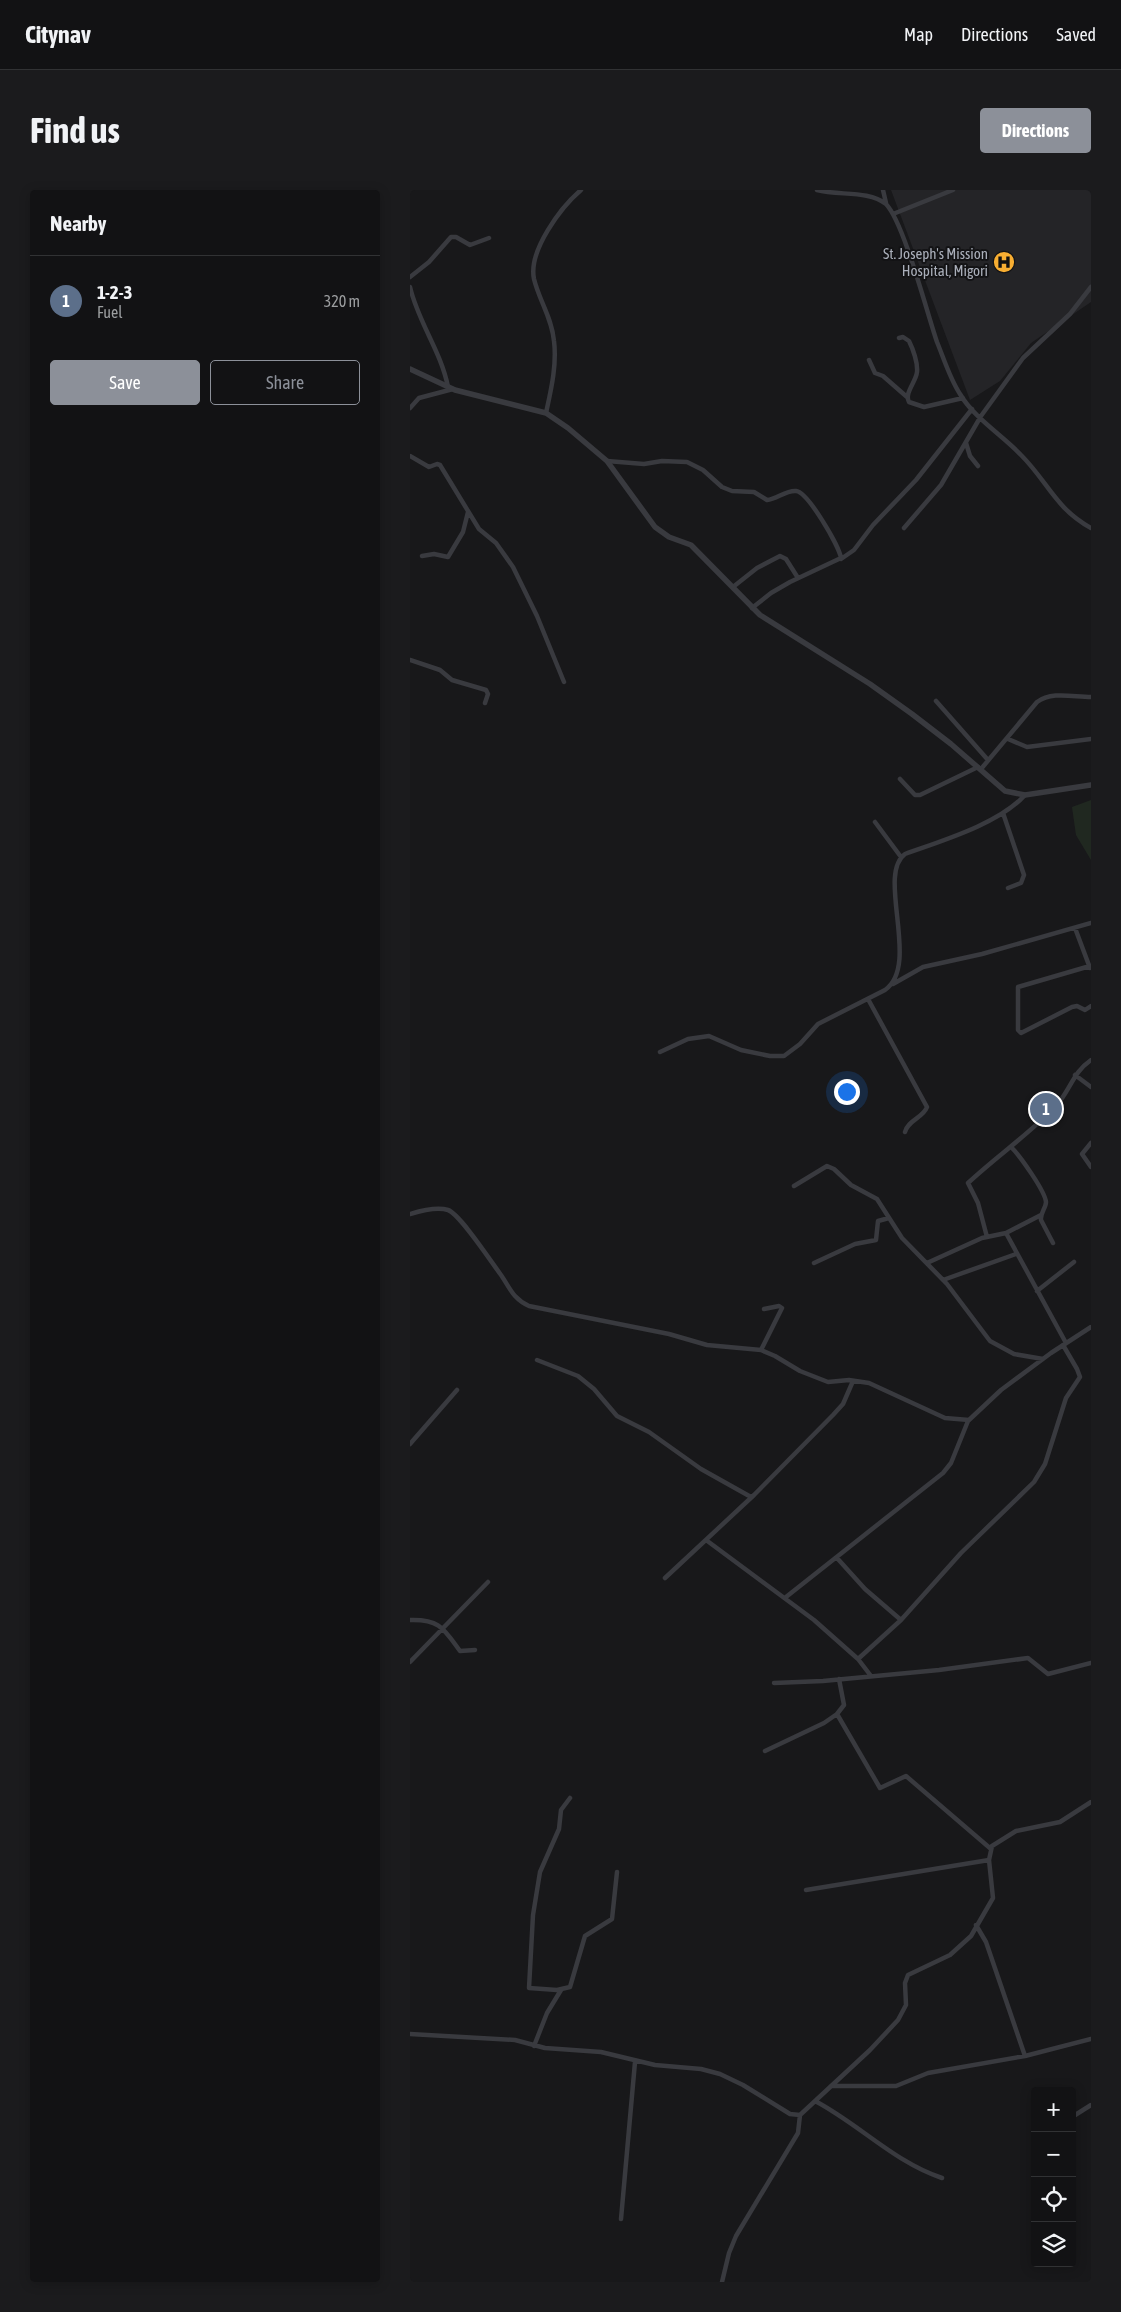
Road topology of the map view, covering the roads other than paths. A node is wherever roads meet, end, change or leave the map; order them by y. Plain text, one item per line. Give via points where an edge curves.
1 (581, 190) edge
2 (817, 190) edge
3 (883, 190) edge
4 (953, 190) edge
5 (886, 204) junction
6 (893, 214) junction
7 (489, 238) dead end
8 (410, 277) edge
9 (410, 287) edge
10 (1091, 288) edge
11 (899, 338) dead end
12 (869, 360) dead end
13 (410, 369) edge
14 (451, 388) junction
15 (908, 397) junction
16 (963, 398) junction
17 (410, 408) edge
18 (972, 409) junction
19 (546, 413) junction
20 (981, 416) junction
21 (966, 442) junction
22 (959, 455) junction
23 (410, 456) edge
24 (970, 456) junction
25 (607, 462) junction
26 (978, 466) dead end
27 (468, 512) junction
28 (904, 528) dead end
29 (1091, 528) edge
30 (422, 556) dead end
31 (839, 560) junction
32 (798, 578) junction
33 (733, 587) junction
34 (752, 608) junction
35 (410, 660) edge
36 (564, 682) dead end
37 (1091, 698) edge
38 (936, 701) dead end
39 (485, 702) dead end
40 (1008, 739) junction
41 (1091, 739) edge
42 (988, 760) junction
43 (979, 768) junction
44 (900, 779) dead end
45 (1091, 785) edge
46 (1025, 795) junction
47 (1003, 813) junction
48 (875, 822) dead end
49 (901, 857) junction
50 (1008, 888) dead end
51 (1091, 923) edge
52 (1075, 928) junction
53 (1090, 968) edge
54 (892, 985) junction
55 (868, 999) junction
56 (1091, 1006) edge
57 (660, 1052) dead end
58 (1091, 1060) edge
59 (1075, 1075) junction
60 (1091, 1087) edge
61 (905, 1132) dead end
62 (1091, 1143) edge
63 (1012, 1148) junction
64 (1091, 1167) edge
65 (794, 1186) dead end
66 (410, 1214) edge
67 (1041, 1215) junction
68 (889, 1218) junction
69 (1006, 1233) junction
70 (987, 1237) junction
71 (1053, 1243) dead end
72 (1016, 1254) junction
73 (1074, 1262) dead end
74 (814, 1263) dead end
75 (927, 1263) junction
76 (943, 1280) junction
77 (1037, 1291) junction
78 (764, 1309) dead end
79 (1091, 1327) edge
80 (1065, 1344) junction
81 (762, 1350) junction
82 (1043, 1359) junction
83 (537, 1360) dead end
84 (853, 1381) junction
85 (456, 1390) dead end
86 (968, 1421) junction
87 (410, 1444) edge
88 (751, 1497) junction
89 (706, 1540) junction
90 (837, 1558) junction
91 (665, 1578) dead end
92 (488, 1582) dead end
93 (786, 1597) junction
94 (410, 1620) edge
95 (901, 1620) junction
96 (444, 1628) junction
97 (475, 1650) dead end
98 (858, 1659) junction
99 (410, 1662) edge
100 (1091, 1663) edge
101 (871, 1676) junction
102 (839, 1679) junction
103 (774, 1682) dead end
104 (837, 1714) junction
105 (765, 1751) dead end
106 (570, 1798) dead end
107 (1091, 1802) edge
108 (991, 1849) junction
109 (989, 1860) junction
110 (617, 1872) dead end
111 (806, 1890) dead end
112 (976, 1925) junction
113 (562, 1990) junction
114 (410, 2034) edge
115 (1091, 2039) edge
116 (534, 2046) junction
117 (1026, 2056) junction
118 (635, 2062) junction
119 (831, 2086) junction
120 (815, 2101) junction
121 (1091, 2105) edge
122 (1076, 2114) edge
123 (800, 2115) junction
124 (942, 2178) dead end
125 (621, 2219) dead end
126 (722, 2282) edge

1 - 19 street via 561,211 540,244 534,261 534,281 548,314 554,342
2 - 5 street via 864,194
3 - 5 street
4 - 6 street
5 - 6 street
6 - 16 street via 937,341
7 - 8 street via 470,245 453,236
9 - 14 street
10 - 20 street via 1070,314 1030,350
11 - 15 street via 909,340 917,369
12 - 15 street via 875,373
13 - 14 street
14 - 17 street via 418,398
14 - 19 street
15 - 16 street via 909,402 919,406
16 - 18 street
18 - 20 street
18 - 31 street via 916,480 854,550
19 - 25 street via 582,438
20 - 21 street
20 - 29 street via 1030,464 1062,508
21 - 22 street
21 - 24 street
22 - 24 street
22 - 28 street via 941,485
23 - 27 street via 429,467 440,465
24 - 26 street
25 - 31 street via 687,462 703,470 722,487 754,492 763,500 799,491 820,517 841,554
25 - 33 street via 655,527 668,537 692,545
27 - 30 street via 463,532 448,556
27 - 36 street via 513,567
31 - 32 street
32 - 33 street via 786,559 780,556 757,568
32 - 34 street
33 - 34 street
34 - 43 street via 769,622 870,684
35 - 39 street via 440,670 452,680 486,690
37 - 40 street via 1047,695 1036,702
38 - 42 street
40 - 41 street via 1027,747
40 - 42 street
42 - 43 street
43 - 44 street via 920,795
43 - 46 street via 1005,792
45 - 46 street
46 - 47 street
47 - 49 street
47 - 50 street via 1024,878
48 - 49 street
49 - 54 street via 895,876 900,949
51 - 52 street
52 - 53 street
52 - 54 street via 923,967
53 - 56 street via 1018,987 1018,1031 1025,1032 1072,1007 1085,1010
54 - 55 street
55 - 57 street via 818,1024 784,1056 741,1050 709,1036 688,1039
55 - 61 street via 927,1107
58 - 59 street
59 - 60 street
59 - 63 street via 1056,1105
62 - 64 street via 1082,1154
63 - 67 street via 1044,1198 1046,1205
63 - 70 street via 968,1184 977,1199
65 - 68 street via 823,1167 830,1166 851,1184 878,1199
66 - 81 street via 442,1209 455,1214 511,1293 529,1306 669,1334 707,1345
67 - 69 street
67 - 71 street
68 - 74 street via 878,1221 875,1240 855,1244
68 - 75 street via 906,1243
69 - 70 street
69 - 72 street
70 - 75 street
72 - 76 street
72 - 77 street
73 - 77 street
75 - 76 street
76 - 82 street via 994,1344 1014,1354
77 - 80 street
78 - 81 street via 782,1308
79 - 80 street
80 - 82 street
80 - 95 street via 1080,1378 1066,1398 1043,1469 1029,1488 961,1553
81 - 84 street via 800,1372 828,1382
82 - 86 street via 996,1394
83 - 88 street via 578,1376 617,1416 649,1432 701,1469
84 - 86 street via 874,1385 945,1418
84 - 88 street via 840,1409
85 - 87 street
86 - 90 street via 947,1470
88 - 89 street
89 - 91 street
89 - 93 street
90 - 93 street
90 - 95 street via 865,1589
92 - 96 street
93 - 98 street
94 - 96 street via 428,1621
95 - 98 street
96 - 97 street via 460,1651
96 - 99 street
98 - 101 street
100 - 101 street via 1048,1674 1028,1658 963,1668
101 - 102 street
102 - 103 street
102 - 104 street via 844,1705
104 - 105 street
104 - 108 street via 880,1788 906,1776
106 - 113 street via 561,1810 559,1829 540,1872 528,1978 530,1989
107 - 108 street via 1057,1823 1016,1831 1000,1839
108 - 109 street
109 - 111 street
109 - 112 street via 993,1898
110 - 113 street via 612,1919 586,1934 570,1987
112 - 117 street via 986,1942
112 - 119 street via 971,1936 957,1950 908,1975 902,2015
113 - 116 street via 547,2013
114 - 116 street via 508,2040
115 - 117 street
116 - 118 street via 601,2052
117 - 119 street via 938,2071 896,2086
118 - 123 street via 714,2072 743,2085 790,2114
118 - 125 street
119 - 120 street
120 - 123 street
120 - 124 street via 902,2160
121 - 122 street
123 - 126 street via 798,2134 732,2244

